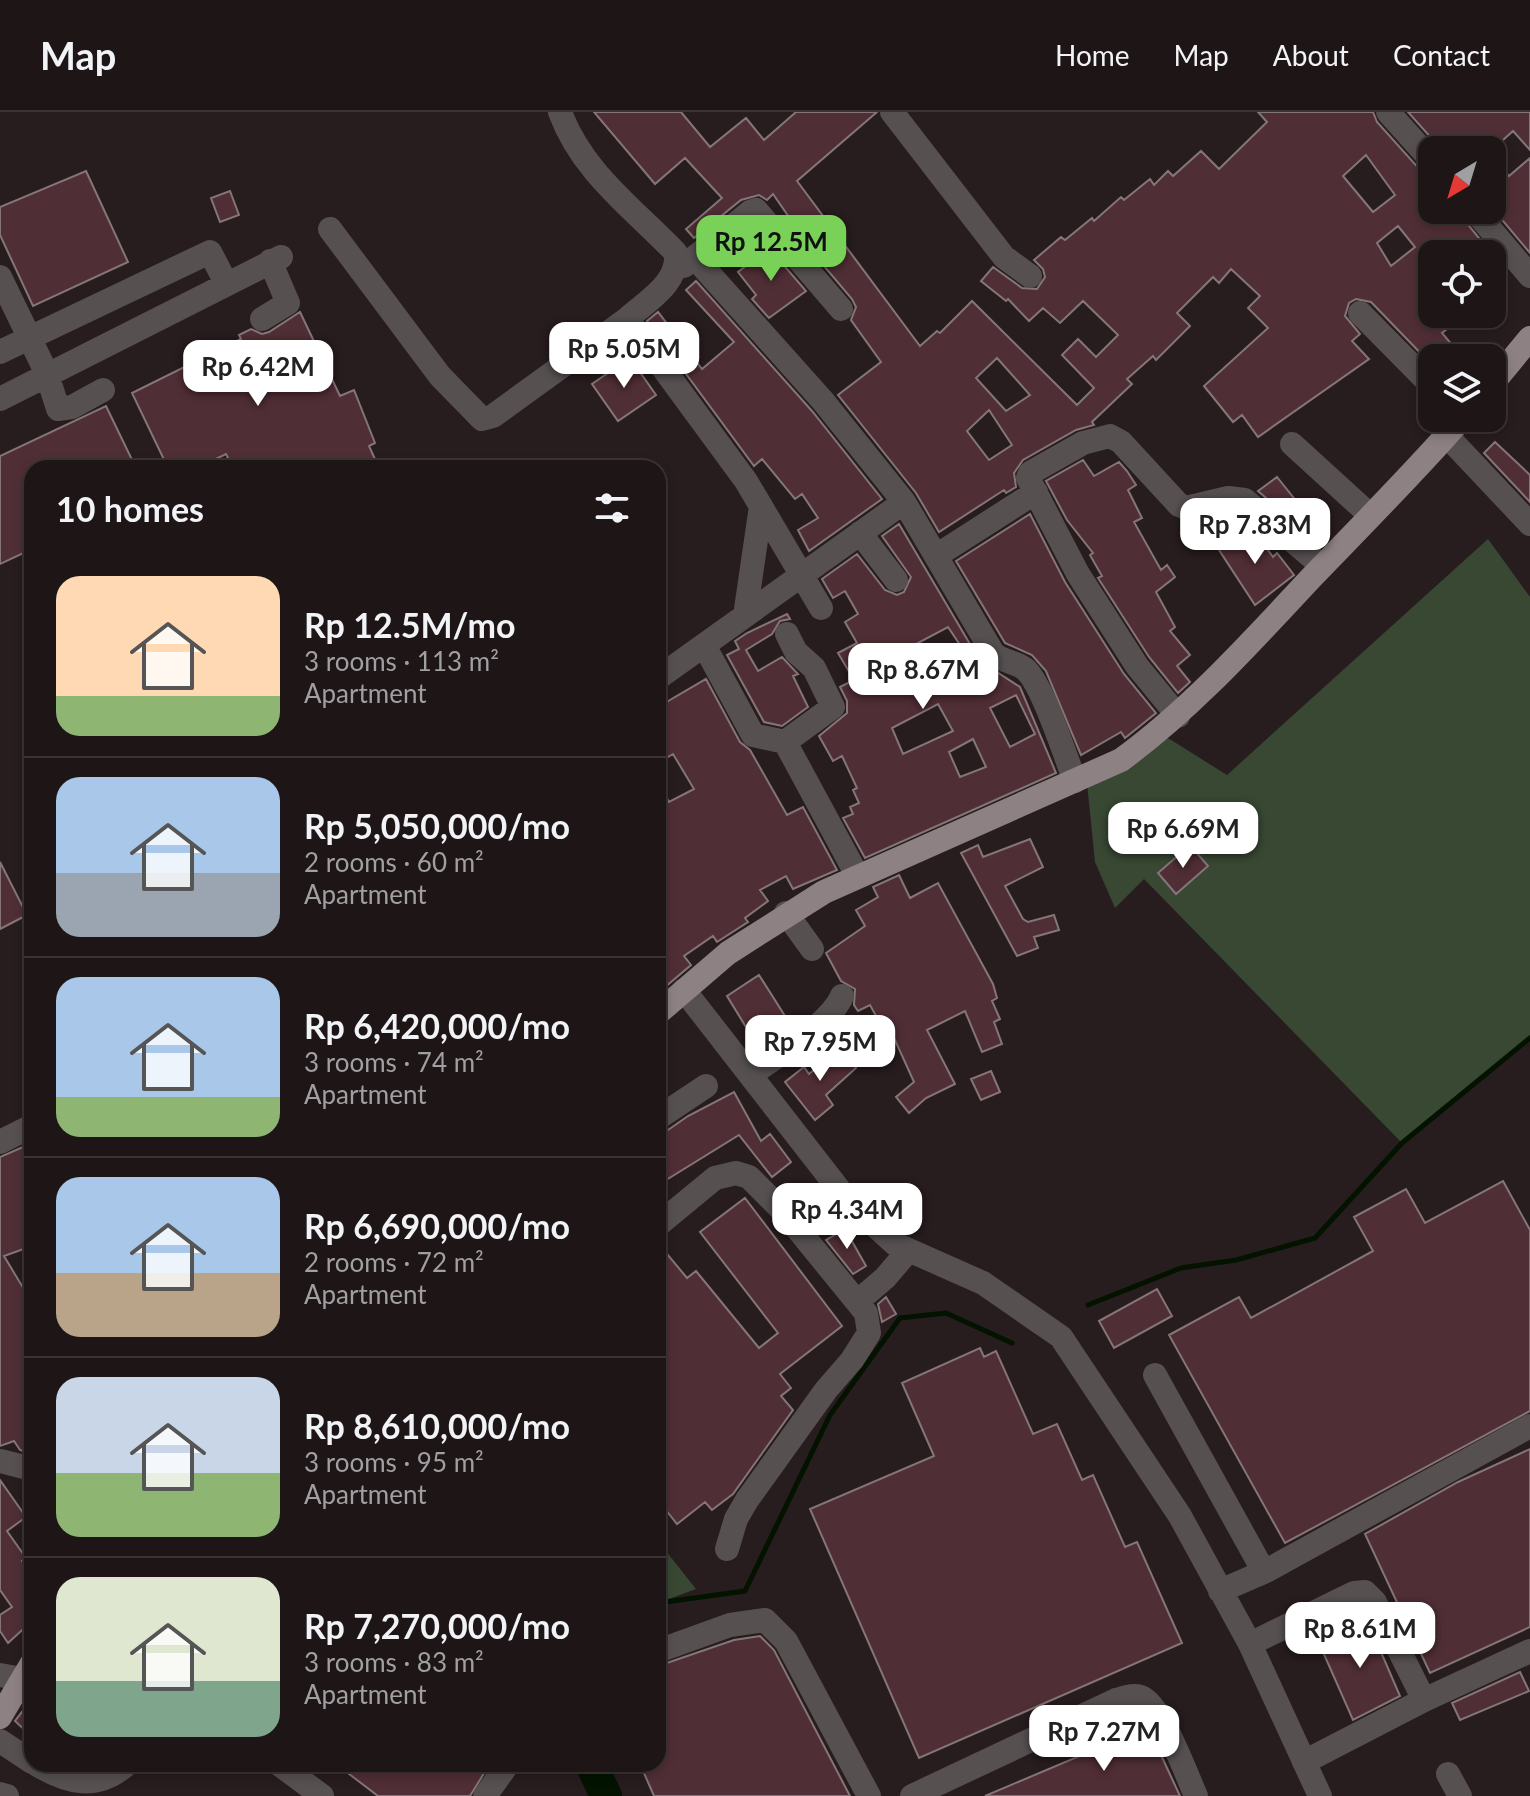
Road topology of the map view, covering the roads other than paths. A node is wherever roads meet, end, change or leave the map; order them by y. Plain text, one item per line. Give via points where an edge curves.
1 (560, 112) edge
2 (892, 112) edge
3 (1388, 112) edge
4 (1418, 145) edge
5 (1486, 224) edge
6 (330, 229) dead end
7 (686, 261) junction
8 (1030, 276) dead end
9 (1530, 276) edge
10 (0, 277) edge
11 (226, 283) junction
12 (841, 309) dead end
13 (1360, 313) dead end
14 (262, 319) dead end
15 (627, 319) junction
16 (1530, 338) edge
17 (30, 339) junction
18 (0, 352) edge
19 (1506, 367) edge
20 (1418, 372) edge
21 (47, 374) junction
22 (103, 390) dead end
23 (0, 399) edge
24 (1450, 432) edge
25 (1459, 432) edge
26 (1292, 444) dead end
27 (1036, 492) junction
28 (904, 502) junction
29 (761, 506) junction
30 (1371, 516) junction
31 (1530, 524) edge
32 (860, 533) junction
33 (936, 556) junction
34 (1322, 566) junction
35 (802, 572) junction
36 (896, 580) dead end
37 (821, 608) dead end
38 (745, 616) junction
39 (787, 634) dead end
40 (705, 647) junction
41 (666, 673) edge
42 (1178, 716) junction
43 (785, 742) junction
44 (1075, 781) junction
45 (857, 875) junction
46 (786, 913) junction
47 (812, 949) dead end
48 (684, 990) junction
49 (842, 996) dead end
50 (666, 1006) edge
51 (750, 1075) junction
52 (706, 1086) dead end
53 (666, 1113) edge
54 (24, 1130) edge
55 (0, 1142) edge
56 (666, 1218) edge
57 (908, 1251) junction
58 (857, 1302) junction
59 (1155, 1375) dead end
60 (1530, 1426) edge
61 (0, 1461) edge
62 (24, 1467) edge
63 (727, 1549) dead end
64 (1264, 1572) junction
65 (1220, 1591) junction
66 (1250, 1644) junction
67 (666, 1648) edge
68 (1530, 1651) edge
69 (18, 1673) edge
70 (1424, 1700) junction
71 (0, 1717) edge
72 (0, 1741) edge
73 (24, 1757) edge
74 (1304, 1762) junction
75 (51, 1772) edge
76 (114, 1772) edge
77 (290, 1772) edge
78 (502, 1772) edge
79 (1448, 1774) dead end
80 (0, 1794) edge
81 (7, 1796) edge
82 (322, 1796) edge
83 (485, 1796) edge
84 (869, 1796) edge
85 (912, 1796) edge
86 (1196, 1796) edge
87 (1320, 1796) edge
88 (1460, 1796) edge

1 - 7 street via 588,165
2 - 8 street via 1004,257
3 - 4 street
5 - 9 street
6 - 15 street via 440,376 482,419
7 - 12 street via 756,210
7 - 15 street
7 - 28 street via 823,401
10 - 17 street
11 - 14 street via 276,259 288,303
11 - 17 street via 210,252
11 - 21 street
13 - 20 street
15 - 29 street
16 - 19 main road
17 - 18 street
17 - 21 street
21 - 22 street via 58,409
21 - 23 street
24 - 30 main road
25 - 31 street
26 - 30 street
27 - 33 street
27 - 34 street via 1030,473 1083,443 1110,436 1179,505 1245,500
27 - 42 street via 1078,574 1137,666
28 - 32 street
28 - 33 street
29 - 35 street
29 - 38 street
30 - 34 main road
32 - 35 street
32 - 36 street
33 - 44 street via 993,653 1024,668 1035,683
34 - 42 main road
35 - 37 street
35 - 38 street
38 - 40 street
39 - 43 street via 796,652 814,668 833,707
40 - 41 street
40 - 43 street via 753,735
42 - 44 main road via 1121,760
43 - 45 street
44 - 45 main road
45 - 46 main road
46 - 47 street
46 - 48 main road
48 - 50 main road
48 - 51 street
49 - 51 street via 800,1039
51 - 57 street via 848,1201
52 - 53 street
54 - 55 street
56 - 58 street via 715,1178 736,1173 749,1177
57 - 58 street
57 - 65 street via 983,1283 1061,1337 1180,1516
58 - 63 street via 870,1323 869,1333 747,1500
59 - 64 street
60 - 64 street
61 - 62 street
64 - 65 street
65 - 66 street
66 - 70 street via 1365,1592
66 - 74 street
67 - 84 street via 730,1625 765,1620 786,1641
68 - 70 street
69 - 71 main road
70 - 74 street
72 - 73 street
74 - 87 street
75 - 76 street via 86,1784
77 - 82 street
78 - 83 street
79 - 88 street
80 - 81 street
85 - 86 street via 1116,1700 1138,1696 1146,1699 1168,1733

